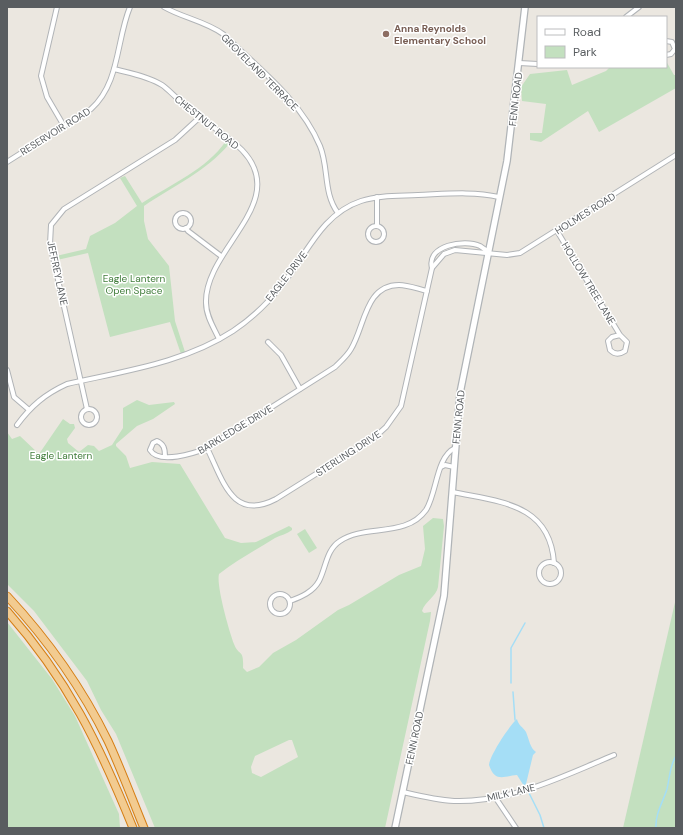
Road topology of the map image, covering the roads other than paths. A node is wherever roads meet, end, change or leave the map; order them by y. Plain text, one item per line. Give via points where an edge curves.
1 (57, 7) edge
2 (130, 7) edge
3 (164, 7) edge
4 (525, 7) edge
5 (639, 7) edge
6 (627, 16) edge
7 (667, 41) edge
8 (667, 55) edge
9 (519, 62) junction
10 (537, 64) edge
11 (114, 69) junction
12 (200, 116) junction
13 (64, 126) junction
14 (676, 156) edge
15 (7, 162) edge
16 (377, 197) junction
17 (499, 197) junction
18 (338, 213) junction
19 (377, 226) dead end
20 (186, 228) dead end
21 (557, 231) junction
22 (488, 252) junction
23 (221, 256) junction
24 (432, 268) junction
25 (427, 291) junction
26 (620, 335) junction
27 (219, 339) junction
28 (268, 342) dead end
29 (7, 370) edge
30 (82, 381) junction
31 (300, 388) junction
32 (28, 409) junction
33 (87, 409) dead end
34 (17, 425) dead end
35 (207, 448) junction
36 (455, 448) junction
37 (165, 456) dead end
38 (441, 467) junction
39 (454, 467) junction
40 (453, 492) junction
41 (554, 563) junction
42 (7, 596) edge
43 (290, 601) junction
44 (7, 611) edge
45 (614, 755) dead end
46 (403, 792) junction
47 (495, 797) junction
48 (133, 828) edge
49 (144, 828) edge
50 (395, 828) edge
51 (516, 828) edge

1 - 13 street via 40,76 47,97
2 - 11 street, RESERVOIR ROAD
3 - 18 street, GROVELAND TERRACE via 211,26 223,34 305,117 320,147 330,200
4 - 9 street, FENN ROAD
5 - 6 street
7 - 8 street via 675,46 673,53
9 - 10 street
9 - 17 street, FENN ROAD via 511,133
11 - 12 street, CHESTNUT ROAD via 162,85
11 - 13 street, RESERVOIR ROAD via 106,93 100,101
12 - 23 street, CHESTNUT ROAD via 243,151 255,174 257,187 253,207
12 - 30 street, JEFFREY LANE via 175,140 64,209 51,225 50,244
13 - 15 street, RESERVOIR ROAD
14 - 21 street, HOLMES ROAD
16 - 17 street, EAGLE DRIVE via 479,193
16 - 18 street, EAGLE DRIVE via 361,201
16 - 19 street
17 - 22 street, FENN ROAD
18 - 27 street, EAGLE DRIVE via 319,232 272,297 248,319
20 - 23 street
21 - 22 street, HOLMES ROAD via 520,253 507,255
21 - 26 street, HOLLOW TREE LANE
22 - 24 street via 455,250 444,254
22 - 24 street, STERLING DRIVE via 480,246 461,243 450,245 432,258
22 - 36 street, FENN ROAD via 462,380
23 - 27 street, CHESTNUT ROAD via 210,277 206,303 208,315
24 - 25 street, STERLING DRIVE
25 - 31 street, BARKLEDGE DRIVE via 401,285 378,292 372,299 352,348 344,358 335,367
25 - 35 street, STERLING DRIVE via 401,406 386,427 374,437 276,499 263,506 252,507 238,502 230,494
26 - 26 street, HOLLOW TREE LANE via 627,342 626,348 622,353 614,353 610,350 608,341
27 - 30 street, EAGLE DRIVE via 181,357
28 - 31 street via 281,355
29 - 32 street via 14,397
30 - 32 street, EAGLE DRIVE via 53,390
30 - 33 street, JEFFREY LANE
31 - 35 street, BARKLEDGE DRIVE
32 - 34 street, EAGLE DRIVE
35 - 37 street, BARKLEDGE DRIVE via 183,456
36 - 38 street via 447,453
36 - 39 street, FENN ROAD
38 - 39 street
38 - 43 street via 422,516 406,525 350,537 340,542 328,556 319,582 302,597
39 - 40 street, FENN ROAD
40 - 41 street via 514,505 528,512 540,524 549,539
40 - 46 street, FENN ROAD via 444,596
41 - 41 street via 547,562 540,569 541,579 546,583 554,583 559,578 559,568
42 - 49 highway via 46,641 84,698 113,752
43 - 43 street via 283,594 276,594 270,601 270,607 274,613 284,614 289,608
44 - 48 highway via 47,660 75,702 106,761
45 - 47 street, MILK LANE via 545,784
46 - 47 street, MILK LANE via 436,800 454,801
46 - 50 street, FENN ROAD
47 - 51 street

